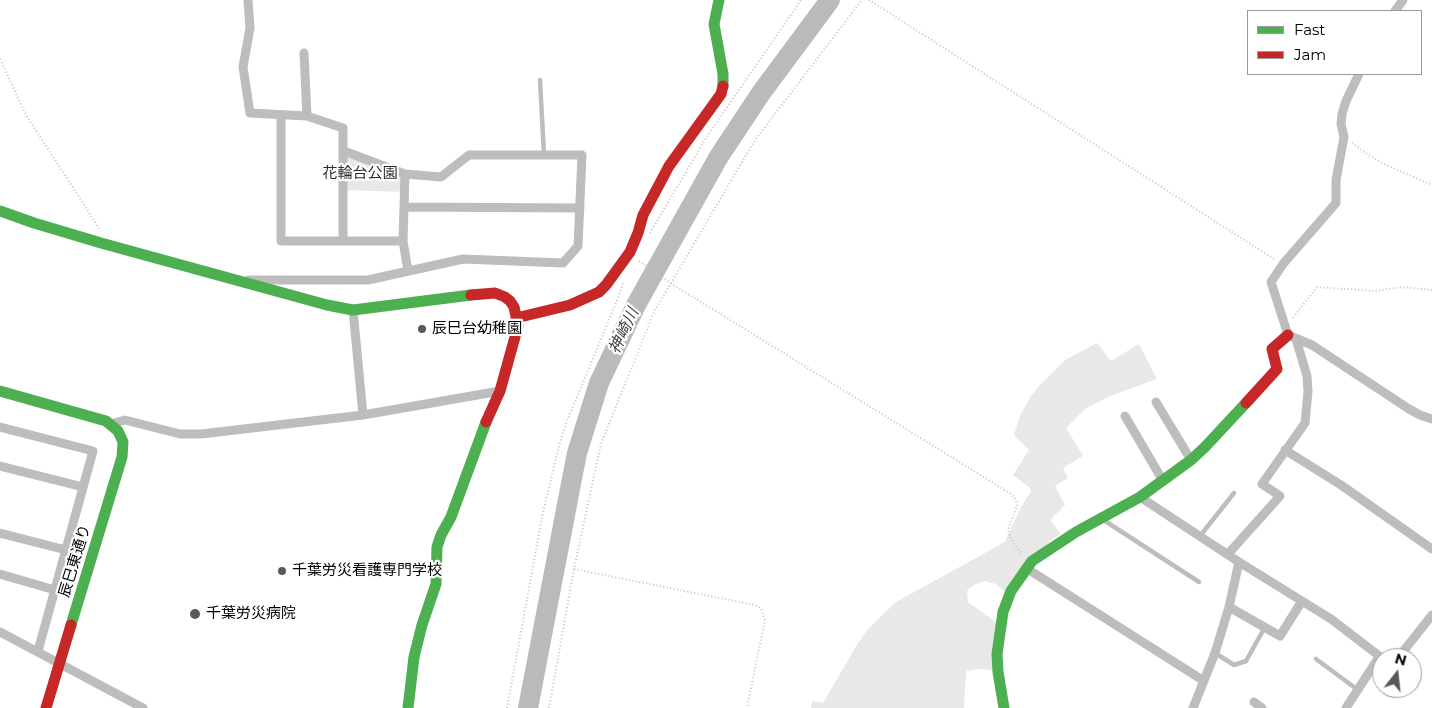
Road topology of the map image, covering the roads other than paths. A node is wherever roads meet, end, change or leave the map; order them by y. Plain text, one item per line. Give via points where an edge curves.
1 (248, 0) edge
2 (718, 0) edge
3 (304, 53) dead end
4 (1359, 75) edge
5 (540, 80) dead end
6 (281, 115) junction
7 (307, 116) junction
8 (344, 151) junction
9 (544, 155) junction
10 (405, 174) junction
11 (404, 207) junction
12 (580, 208) junction
13 (0, 210) edge
14 (342, 241) junction
15 (402, 241) junction
16 (408, 271) junction
17 (235, 280) junction
18 (353, 310) junction
19 (516, 318) junction
20 (1290, 334) junction
21 (0, 391) edge
22 (500, 391) junction
23 (1156, 402) dead end
24 (363, 415) junction
25 (1125, 416) dead end
26 (1432, 419) edge
27 (111, 424) junction
28 (0, 427) edge
29 (1285, 450) junction
30 (1191, 460) junction
31 (0, 466) edge
32 (1163, 481) junction
33 (83, 487) junction
34 (1234, 493) dead end
35 (1140, 497) junction
36 (1101, 518) junction
37 (0, 533) edge
38 (1200, 536) junction
39 (1432, 549) edge
40 (66, 550) junction
41 (1228, 554) junction
42 (1239, 562) junction
43 (1029, 564) junction
44 (0, 574) edge
45 (1199, 582) dead end
46 (55, 590) junction
47 (1302, 600) junction
48 (1229, 607) junction
49 (1432, 615) edge
50 (1265, 628) junction
51 (0, 632) edge
52 (1406, 648) edge
53 (38, 651) junction
54 (1372, 652) edge
55 (1215, 653) junction
56 (1316, 659) dead end
57 (60, 663) junction
58 (1372, 670) edge
59 (1204, 681) junction
60 (1358, 690) junction
61 (1254, 702) dead end
62 (46, 708) edge
63 (143, 708) edge
64 (408, 708) edge
65 (1004, 708) edge
66 (1193, 708) edge
67 (1262, 708) edge
68 (1346, 708) edge

1 - 6 street via 250,28 243,67 250,113
2 - 19 street via 714,24 723,74 721,94 664,174 643,215 630,252 599,292 570,305
3 - 7 street
4 - 20 street via 1342,114 1344,137 1336,180 1336,203 1271,282
5 - 9 lane
6 - 7 street
6 - 14 street via 281,241
7 - 8 street via 343,128
8 - 10 street
8 - 14 street
9 - 10 street via 469,155 441,177
9 - 12 street via 582,154
10 - 11 street
11 - 12 street
11 - 15 street
12 - 16 street via 578,246 563,263 464,259
13 - 17 street via 110,246
14 - 15 street
15 - 16 street
16 - 17 street via 368,280
17 - 18 street
18 - 19 street via 485,293 510,301
18 - 24 street
19 - 22 street via 518,326
20 - 26 street via 1420,415
20 - 29 street via 1307,376 1308,391 1305,423
20 - 30 street via 1272,349 1277,369
21 - 27 street
22 - 24 street
22 - 64 street via 452,517 437,547 436,584 414,656
23 - 30 street
24 - 27 street via 202,434 180,434 125,420
25 - 32 street
27 - 57 street, 辰巳東通り via 123,442 122,457
28 - 33 street via 93,451
29 - 39 street
29 - 41 street via 1262,484 1280,496
30 - 32 street
31 - 33 street
32 - 35 street
33 - 40 street
34 - 38 lane
35 - 36 street
35 - 38 street
36 - 43 street via 1049,548
36 - 45 lane
37 - 40 street
38 - 41 street
40 - 46 street
41 - 42 street
42 - 47 street
42 - 48 street
43 - 59 street
43 - 65 street via 1011,591 1003,612 997,654
44 - 46 street
46 - 53 street
47 - 50 street via 1280,636
47 - 54 street
48 - 50 street
48 - 55 street
49 - 52 street
50 - 55 lane via 1246,661 1234,665
51 - 53 street
53 - 57 street
55 - 59 street
56 - 60 lane
57 - 62 street, 辰巳東通り
57 - 63 street
58 - 60 street
59 - 66 street
60 - 68 street
61 - 67 street

